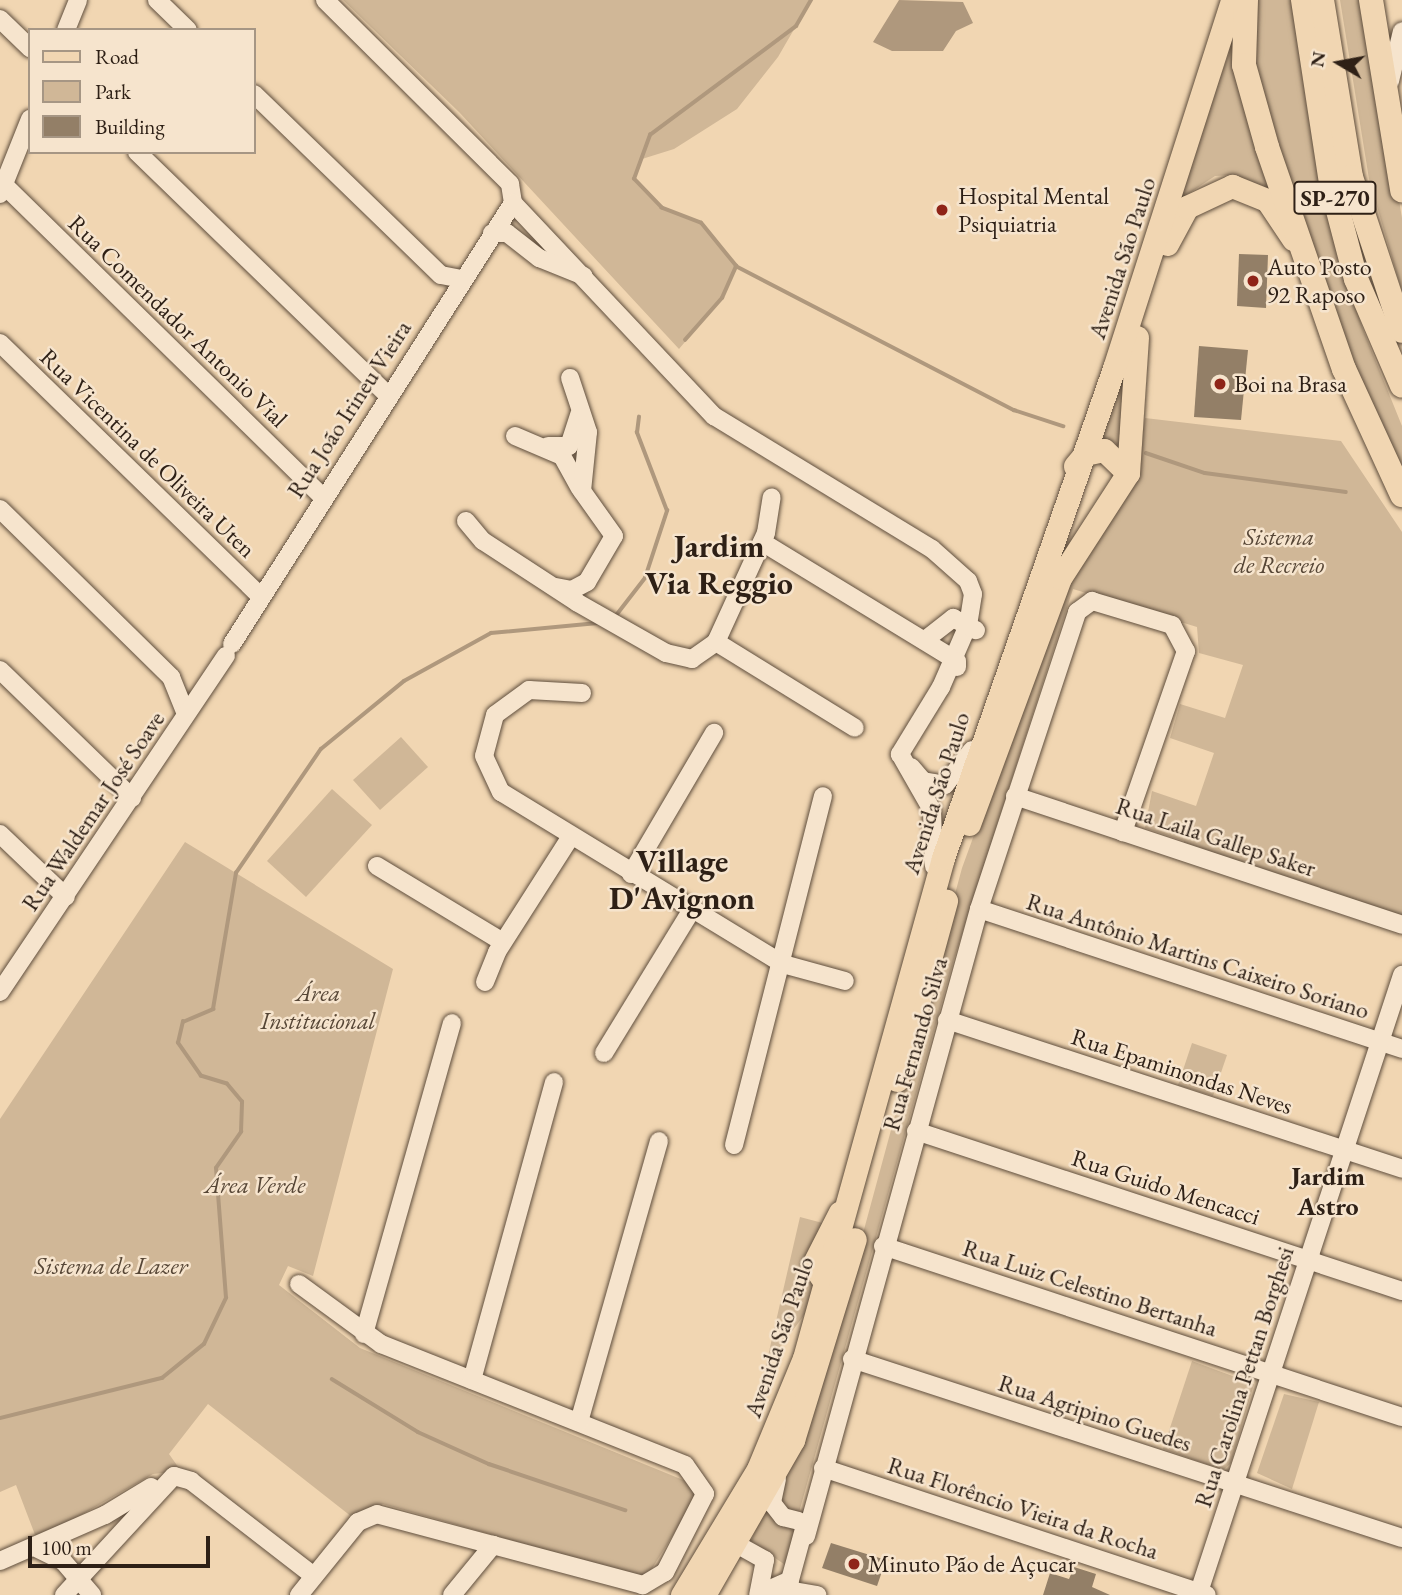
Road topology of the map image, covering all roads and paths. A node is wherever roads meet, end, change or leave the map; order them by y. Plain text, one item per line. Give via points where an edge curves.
1 (78, 0) edge
2 (157, 0) edge
3 (325, 0) edge
4 (1232, 0) edge
5 (1246, 0) edge
6 (1303, 0) edge
7 (1322, 0) edge
8 (1371, 0) edge
9 (0, 19) edge
10 (67, 28) edge
11 (186, 28) edge
12 (1402, 31) edge
13 (28, 46) edge
14 (256, 96) edge
15 (1387, 112) junction
16 (28, 124) edge
17 (139, 154) edge
18 (1, 187) edge
19 (1402, 190) edge
20 (513, 203) junction
21 (492, 233) junction
22 (1306, 260) junction
23 (587, 277) junction
24 (462, 279) junction
25 (1402, 331) edge
26 (0, 343) edge
27 (570, 378) dead end
28 (1402, 386) edge
29 (387, 394) junction
30 (514, 436) dead end
31 (576, 456) junction
32 (1383, 460) junction
33 (1075, 466) junction
34 (1128, 472) junction
35 (1402, 479) edge
36 (1402, 495) edge
37 (322, 496) junction
38 (772, 497) dead end
39 (0, 509) edge
40 (466, 521) dead end
41 (762, 542) junction
42 (582, 595) junction
43 (261, 597) junction
44 (972, 627) junction
45 (925, 640) junction
46 (716, 642) junction
47 (229, 650) joint
48 (953, 659) junction
49 (0, 670) edge
50 (171, 677) junction
51 (202, 691) junction
52 (582, 693) dead end
53 (991, 708) junction
54 (939, 709) junction
55 (186, 714) junction
56 (855, 728) dead end
57 (714, 733) dead end
58 (823, 796) dead end
59 (1015, 796) junction
60 (132, 798) junction
61 (1123, 832) junction
62 (0, 834) edge
63 (570, 838) junction
64 (377, 866) dead end
65 (631, 874) junction
66 (66, 897) junction
67 (930, 901) junction
68 (979, 909) junction
69 (691, 911) junction
70 (1402, 925) edge
71 (503, 942) junction
72 (783, 964) junction
73 (1402, 975) edge
74 (845, 981) dead end
75 (485, 982) dead end
76 (0, 992) edge
77 (947, 1020) junction
78 (452, 1023) dead end
79 (1380, 1042) junction
80 (1402, 1049) edge
81 (604, 1053) dead end
82 (554, 1082) dead end
83 (916, 1130) junction
84 (659, 1141) dead end
85 (734, 1145) dead end
86 (1344, 1150) junction
87 (1402, 1169) edge
88 (883, 1246) junction
89 (1308, 1260) junction
90 (299, 1284) dead end
91 (1402, 1291) edge
92 (364, 1335) junction
93 (852, 1359) junction
94 (1271, 1374) junction
95 (472, 1380) junction
96 (1402, 1417) edge
97 (579, 1422) junction
98 (784, 1460) junction
99 (823, 1468) junction
100 (166, 1477) junction
101 (1235, 1484) junction
102 (805, 1523) junction
103 (1402, 1538) edge
104 (493, 1545) junction
105 (738, 1545) junction
106 (36, 1548) junction
107 (713, 1549) junction
108 (765, 1560) junction
109 (0, 1561) edge
110 (314, 1576) junction
111 (777, 1584) edge
112 (70, 1588) edge
113 (1202, 1594) edge
114 (92, 1595) edge
115 (299, 1595) edge
116 (452, 1595) edge
117 (688, 1595) edge
118 (816, 1595) edge

1 - 10 street
2 - 11 street
3 - 20 street via 510,184
4 - 33 main road, Avenida São Paulo via 1115,368
5 - 22 highway, SP-270 via 1244,65 1251,97
6 - 28 highway, SP-270 via 1331,184 1356,279
7 - 25 highway, SP-270 via 1351,177
8 - 15 highway, SP-270
9 - 13 street
12 - 15 street
14 - 24 street via 441,275
15 - 19 highway, SP-270
16 - 18 street
17 - 29 street
18 - 37 street, Rua Comendador Antonio Vial
20 - 21 street, Rua João Irineu Vieira
20 - 23 street
21 - 23 street via 507,233 539,258
21 - 24 street, Rua João Irineu Vieira
22 - 32 highway, SP-270
22 - 34 main road, Avenida São Paulo via 1257,192 1219,188 1187,207 1173,227 1134,345
23 - 44 street via 714,416 932,548 972,587
24 - 29 street, Rua João Irineu Vieira
26 - 43 street, Rua Vicentina de Oliveira Uten
27 - 31 street via 578,398
29 - 37 street, Rua João Irineu Vieira
30 - 31 street
31 - 42 street via 582,491 613,531
32 - 35 highway
32 - 36 highway, SP-270
33 - 34 main road via 1085,454 1104,450
33 - 53 main road, Avenida São Paulo
34 - 98 main road, Avenida São Paulo via 1060,578 966,834 837,1307
37 - 43 street, Rua João Irineu Vieira
38 - 41 street
39 - 50 street
40 - 42 street via 483,541 556,587
41 - 45 street
41 - 46 street
42 - 46 street via 610,619 680,660 702,654
43 - 47 street, Rua João Irineu Vieira
44 - 45 street via 950,619
44 - 48 street
44 - 54 street
45 - 48 street
46 - 56 street
47 - 51 street, Rua Waldemar José Soave
48 - 54 street via 957,667
48 - 67 street via 900,754 934,820
49 - 60 street
50 - 51 street
50 - 55 street
51 - 55 street, Rua Waldemar José Soave
52 - 63 street via 550,687 519,694 495,715 484,745 489,777 501,792
53 - 54 street via 962,770 936,786 916,774 909,752
53 - 67 main road, Avenida São Paulo
55 - 60 street, Rua Waldemar José Soave
57 - 65 street
58 - 72 street
59 - 61 street, Rua Laila Gallep Saker
59 - 61 street, Rua Fernando Silva via 1077,611 1092,600 1172,625 1186,651
59 - 68 street, Rua Fernando Silva
60 - 66 street, Rua Waldemar José Soave
61 - 70 street, Rua Laila Gallep Saker
62 - 66 street
63 - 65 street
63 - 71 street
64 - 71 street
65 - 69 street
66 - 76 street, Rua Waldemar José Soave
67 - 107 main road, Avenida São Paulo via 826,1284 778,1426
68 - 77 street, Rua Fernando Silva
68 - 79 street, Rua Antônio Martins Caixeiro Soriano
69 - 72 street
69 - 81 street
71 - 75 street
72 - 74 street
72 - 85 street
73 - 79 street, Rua Carolina Pettan Borghesi
77 - 83 street, Rua Fernando Silva
77 - 86 street, Rua Epaminondas Neves
78 - 92 street
79 - 80 street, Rua Antônio Martins Caixeiro Soriano
79 - 86 street, Rua Carolina Pettan Borghesi
82 - 95 street
83 - 88 street, Rua Fernando Silva
83 - 89 street, Rua Guido Mencacci
84 - 97 street
86 - 87 street, Rua Epaminondas Neves
86 - 89 street, Rua Carolina Pettan Borghesi
88 - 93 street, Rua Fernando Silva
88 - 94 street, Rua Luiz Celestino Bertanha
89 - 91 street, Rua Guido Mencacci
89 - 94 street, Rua Carolina Pettan Borghesi
90 - 92 street
92 - 95 street
93 - 99 street, Rua Fernando Silva
93 - 101 street, Rua Agripino Guedes
94 - 96 street, Rua Luiz Celestino Bertanha
94 - 101 street, Rua Carolina Pettan Borghesi
95 - 97 street
97 - 104 street via 685,1465 700,1479 705,1494 701,1511 665,1572 631,1585
98 - 102 street via 772,1503 783,1517
98 - 105 main road, Avenida São Paulo
99 - 102 street, Rua Fernando Silva
99 - 113 street, Rua Florêncio Vieira da Rocha
100 - 106 street
100 - 110 street via 191,1481
100 - 112 street
101 - 103 street, Rua Agripino Guedes
101 - 113 street, Rua Carolina Pettan Borghesi
102 - 111 street, Rua Fernando Silva
104 - 110 street via 377,1514 358,1522
104 - 116 street
105 - 107 main road
105 - 108 street
105 - 117 main road, Avenida São Paulo
106 - 109 street
106 - 112 street via 64,1561
107 - 117 main road, Avenida São Paulo
108 - 111 street
108 - 111 street via 780,1562
110 - 115 street
111 - 118 street
111 - 118 street via 800,1581
112 - 114 street

